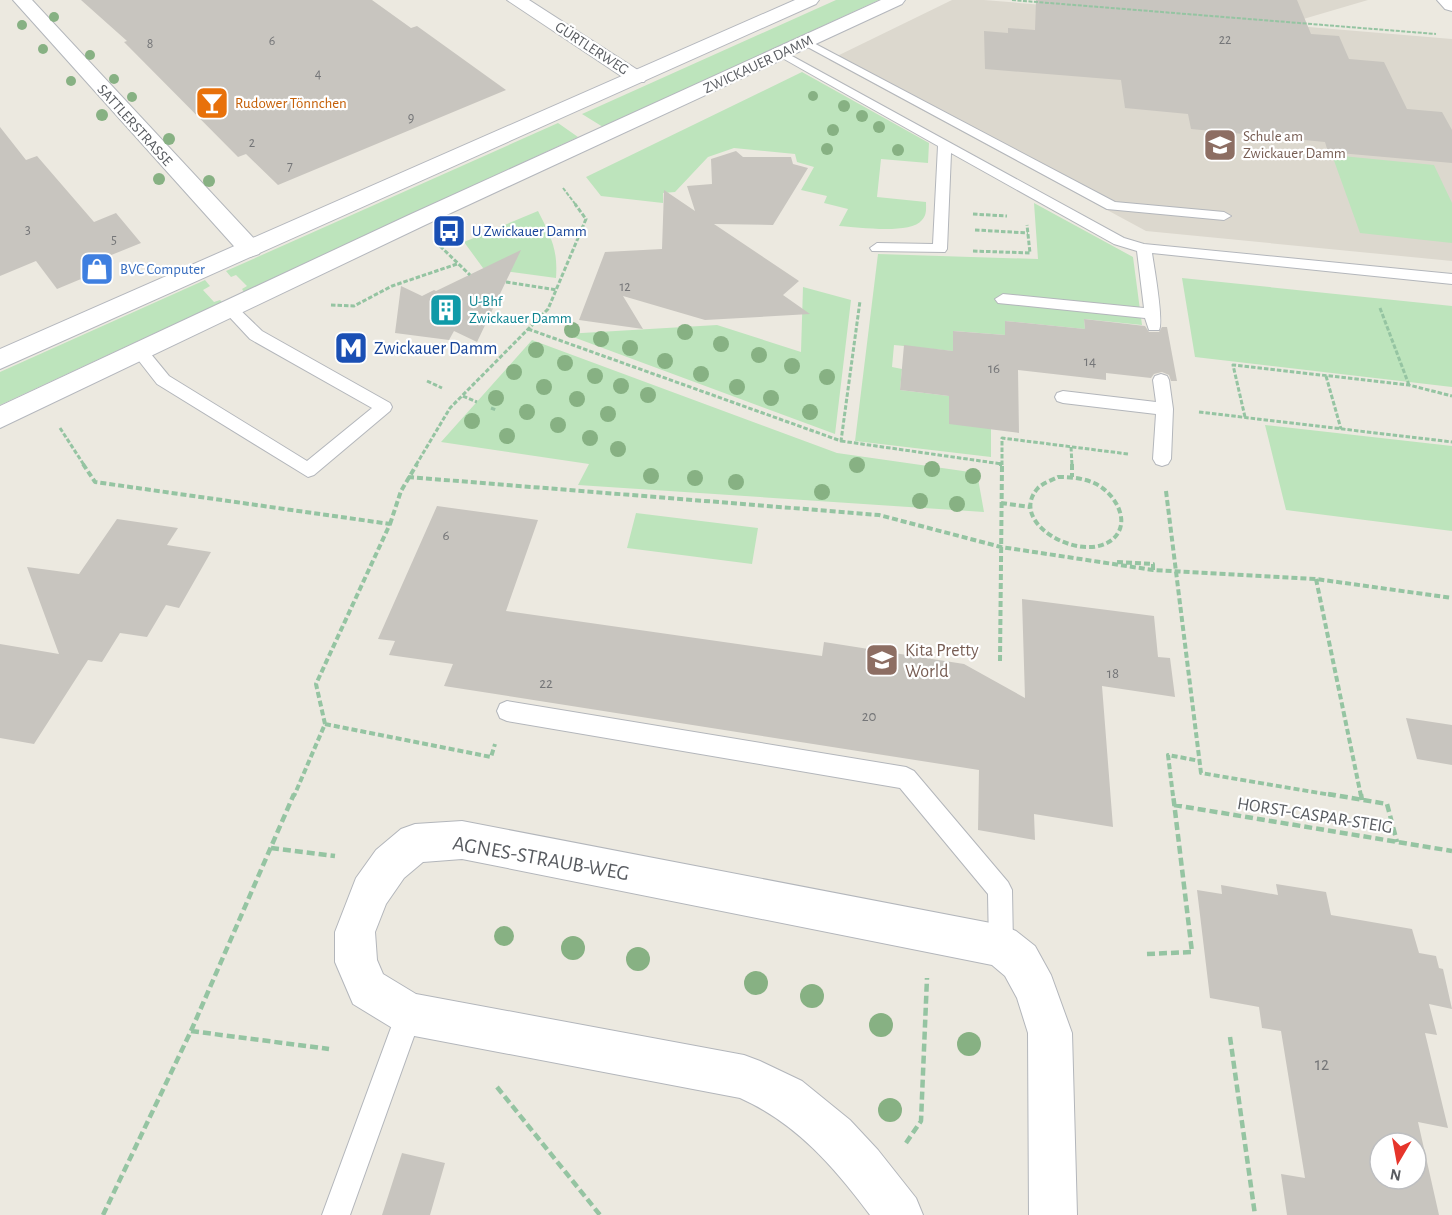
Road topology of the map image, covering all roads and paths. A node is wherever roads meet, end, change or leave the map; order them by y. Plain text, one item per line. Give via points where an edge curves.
1 (22, 0) edge
2 (516, 0) edge
3 (810, 0) edge
4 (896, 0) edge
5 (1012, 0) edge
6 (1446, 0) edge
7 (1452, 5) edge
8 (1440, 34) dead end
9 (806, 42) junction
10 (782, 53) junction
11 (637, 78) junction
12 (945, 143) junction
13 (558, 183) dead end
14 (967, 214) dead end
15 (1224, 216) dead end
16 (1014, 217) dead end
17 (1026, 218) dead end
18 (968, 230) dead end
19 (1028, 233) junction
20 (877, 248) dead end
21 (1144, 248) junction
22 (250, 249) junction
23 (940, 249) junction
24 (445, 251) dead end
25 (457, 264) junction
26 (470, 275) dead end
27 (1452, 279) edge
28 (506, 282) dead end
29 (557, 290) junction
30 (1003, 299) dead end
31 (860, 301) dead end
32 (331, 305) dead end
33 (1380, 308) dead end
34 (230, 309) junction
35 (528, 329) junction
36 (140, 352) junction
37 (0, 360) edge
38 (1326, 376) junction
39 (1161, 380) dead end
40 (427, 381) dead end
41 (1408, 385) junction
42 (442, 388) dead end
43 (463, 396) dead end
44 (1452, 396) edge
45 (1064, 397) dead end
46 (477, 402) dead end
47 (490, 408) dead end
48 (1165, 409) junction
49 (496, 410) dead end
50 (0, 418) edge
51 (1245, 418) junction
52 (56, 422) dead end
53 (1341, 429) junction
54 (842, 441) junction
55 (1452, 442) edge
56 (1071, 447) junction
57 (1162, 459) junction
58 (1002, 464) junction
59 (408, 477) junction
60 (1072, 477) junction
61 (1002, 503) junction
62 (1030, 507) junction
63 (390, 524) junction
64 (1001, 547) junction
65 (1077, 548) junction
66 (1078, 558) junction
67 (1177, 573) junction
68 (1316, 579) junction
69 (1452, 598) edge
70 (1000, 661) dead end
71 (507, 711) dead end
72 (325, 724) junction
73 (491, 757) dead end
74 (1200, 761) junction
75 (1362, 800) junction
76 (1174, 805) junction
77 (1397, 842) junction
78 (271, 848) junction
79 (1452, 851) edge
80 (335, 856) dead end
81 (929, 932) junction
82 (1001, 946) junction
83 (1147, 954) dead end
84 (409, 1014) junction
85 (191, 1031) junction
86 (1230, 1037) dead end
87 (329, 1049) dead end
88 (497, 1087) dead end
89 (888, 1200) edge
90 (103, 1215) edge
91 (336, 1215) edge
92 (600, 1215) edge
93 (1053, 1215) edge
94 (1255, 1215) edge

1 - 22 street, SATTLERSTRASSE
2 - 11 street, GÜRTLERWEG
3 - 11 street
4 - 9 street, ZWICKAUER DAMM
5 - 8 path
6 - 7 street
9 - 10 street, ZWICKAUER DAMM
9 - 15 lane via 1112,206
10 - 12 lane
10 - 34 street, ZWICKAUER DAMM
11 - 22 street
12 - 21 lane via 1119,241
12 - 23 lane
13 - 29 path via 586,219
14 - 16 path
17 - 19 path
18 - 19 path
19 - 23 path via 1030,253
20 - 23 lane
21 - 27 lane
21 - 30 lane via 1153,320
22 - 37 street
24 - 25 path
25 - 26 path
25 - 32 path via 392,286 354,306
28 - 29 path
29 - 35 path via 548,309
31 - 54 path
33 - 41 path
34 - 36 street, ZWICKAUER DAMM
34 - 36 lane via 256,335 384,407 308,470 163,380
35 - 54 path
35 - 59 path via 450,408
36 - 50 street, ZWICKAUER DAMM
38 - 41 path
38 - 51 path via 1233,365
38 - 53 path
39 - 48 lane
40 - 42 path
41 - 44 path
43 - 46 path
45 - 48 lane
47 - 49 path
48 - 51 path
48 - 57 lane
51 - 53 path
52 - 63 path via 95,482
53 - 55 path
54 - 58 path
56 - 57 path
56 - 58 path via 1002,438
56 - 60 path
57 - 67 path
58 - 61 path
59 - 63 path
59 - 64 path via 879,514
60 - 62 path via 1058,477 1036,487
60 - 65 path via 1105,490 1119,506 1122,517 1115,537 1105,544
61 - 62 path
61 - 64 path
62 - 65 path via 1033,518 1050,537
63 - 72 path via 316,684
64 - 66 path
64 - 70 path
65 - 66 path
66 - 67 path via 1153,564 1154,570
67 - 68 path
67 - 74 path
68 - 69 path
68 - 75 path
71 - 82 lane via 906,778 1000,890
72 - 73 path
72 - 78 path
74 - 75 path via 1201,773
74 - 76 path via 1168,755
75 - 77 path via 1387,804
76 - 77 path, HORST-CASPAR-STEIG
76 - 83 path via 1192,952
77 - 79 path, HORST-CASPAR-STEIG
78 - 80 path
78 - 85 path
81 - 82 street, AGNES-STRAUB-WEG
81 - 84 street, AGNES-STRAUB-WEG via 462,840 415,843 390,864 370,892 355,932 356,962 368,989
81 - 89 path via 921,1121
82 - 93 street via 1020,961 1036,990 1050,1033
84 - 89 street, AGNES-STRAUB-WEG via 744,1077 785,1096 821,1122
84 - 91 lane
85 - 87 path
85 - 90 path
86 - 94 path
88 - 92 path

